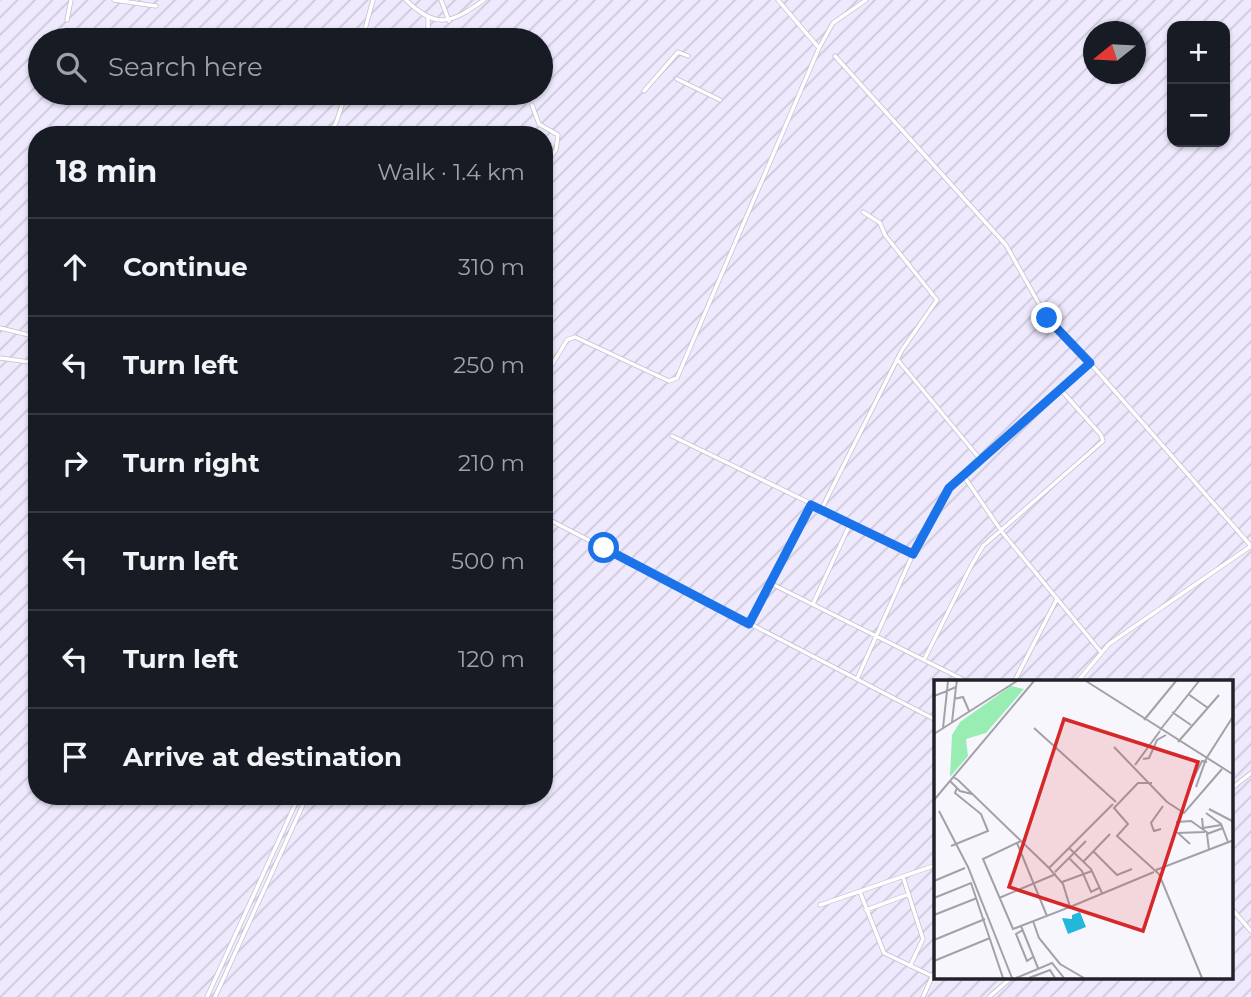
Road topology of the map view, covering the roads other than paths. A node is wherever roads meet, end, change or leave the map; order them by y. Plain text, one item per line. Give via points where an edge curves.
1 (71, 0) edge
2 (114, 0) edge
3 (373, 0) edge
4 (406, 0) edge
5 (441, 0) edge
6 (484, 0) edge
7 (778, 0) edge
8 (866, 0) edge
9 (156, 6) dead end
10 (428, 17) junction
11 (67, 20) dead end
12 (449, 21) junction
13 (365, 28) edge
14 (429, 28) edge
15 (819, 48) junction
16 (688, 56) dead end
17 (835, 57) dead end
18 (677, 79) dead end
19 (644, 91) dead end
20 (720, 100) dead end
21 (342, 105) edge
22 (532, 105) dead end
23 (334, 126) edge
24 (542, 126) edge
25 (553, 132) edge
26 (553, 154) edge
27 (863, 212) dead end
28 (0, 328) edge
29 (28, 335) edge
30 (0, 358) edge
31 (897, 359) junction
32 (28, 362) edge
33 (553, 363) edge
34 (1090, 363) junction
35 (1060, 390) junction
36 (672, 436) dead end
37 (980, 459) junction
38 (963, 475) junction
39 (811, 505) junction
40 (821, 510) junction
41 (553, 522) edge
42 (850, 524) junction
43 (1002, 532) junction
44 (1251, 546) edge
45 (913, 554) junction
46 (772, 584) junction
47 (1057, 600) junction
48 (813, 604) junction
49 (749, 624) junction
50 (875, 636) junction
51 (1101, 652) junction
52 (924, 660) junction
53 (857, 679) junction
54 (964, 680) edge
55 (1015, 680) edge
56 (1079, 680) edge
57 (934, 719) edge
58 (1251, 772) edge
59 (1234, 786) edge
60 (295, 805) edge
61 (303, 805) edge
62 (934, 867) edge
63 (903, 876) junction
64 (860, 892) junction
65 (909, 894) junction
66 (820, 905) dead end
67 (866, 910) junction
68 (1234, 911) edge
69 (1251, 931) edge
70 (910, 966) junction
71 (934, 972) edge
72 (932, 976) junction
73 (1010, 979) edge
74 (207, 997) edge
75 (215, 997) edge
76 (923, 997) edge
77 (989, 997) edge

1 - 11 street
2 - 9 street
3 - 13 street
4 - 10 street
5 - 12 street
6 - 12 street
7 - 15 street
8 - 15 street via 834,23
10 - 12 street
10 - 14 street
15 - 33 street via 677,378 669,381 575,337 567,340
16 - 19 street via 678,52
17 - 34 street via 1006,245 1047,318
18 - 20 street
21 - 23 street
22 - 24 street
25 - 26 street via 558,135
27 - 31 street via 880,223 884,235 937,300
28 - 29 street
30 - 32 street
31 - 37 street
31 - 40 street
34 - 35 street
34 - 44 street
35 - 37 street
35 - 43 street via 1103,441
36 - 39 street
37 - 38 street
38 - 43 street
38 - 45 street via 949,488
39 - 40 street
39 - 46 street
40 - 42 street
41 - 49 street
42 - 45 street
42 - 48 street
43 - 47 street
43 - 52 street via 984,546 971,565
44 - 51 street
45 - 50 street
46 - 48 street
46 - 49 street
47 - 51 street
47 - 55 street
48 - 50 street
49 - 53 street
50 - 52 street
50 - 53 street
51 - 56 street
52 - 54 street
53 - 57 street
58 - 59 street
60 - 74 street
61 - 75 street
62 - 63 street
63 - 64 street
63 - 65 street
64 - 66 street
64 - 67 street
65 - 67 street
65 - 70 street via 923,939
67 - 70 street via 884,953
68 - 69 street
70 - 72 street
71 - 72 street
72 - 76 street
73 - 77 street

